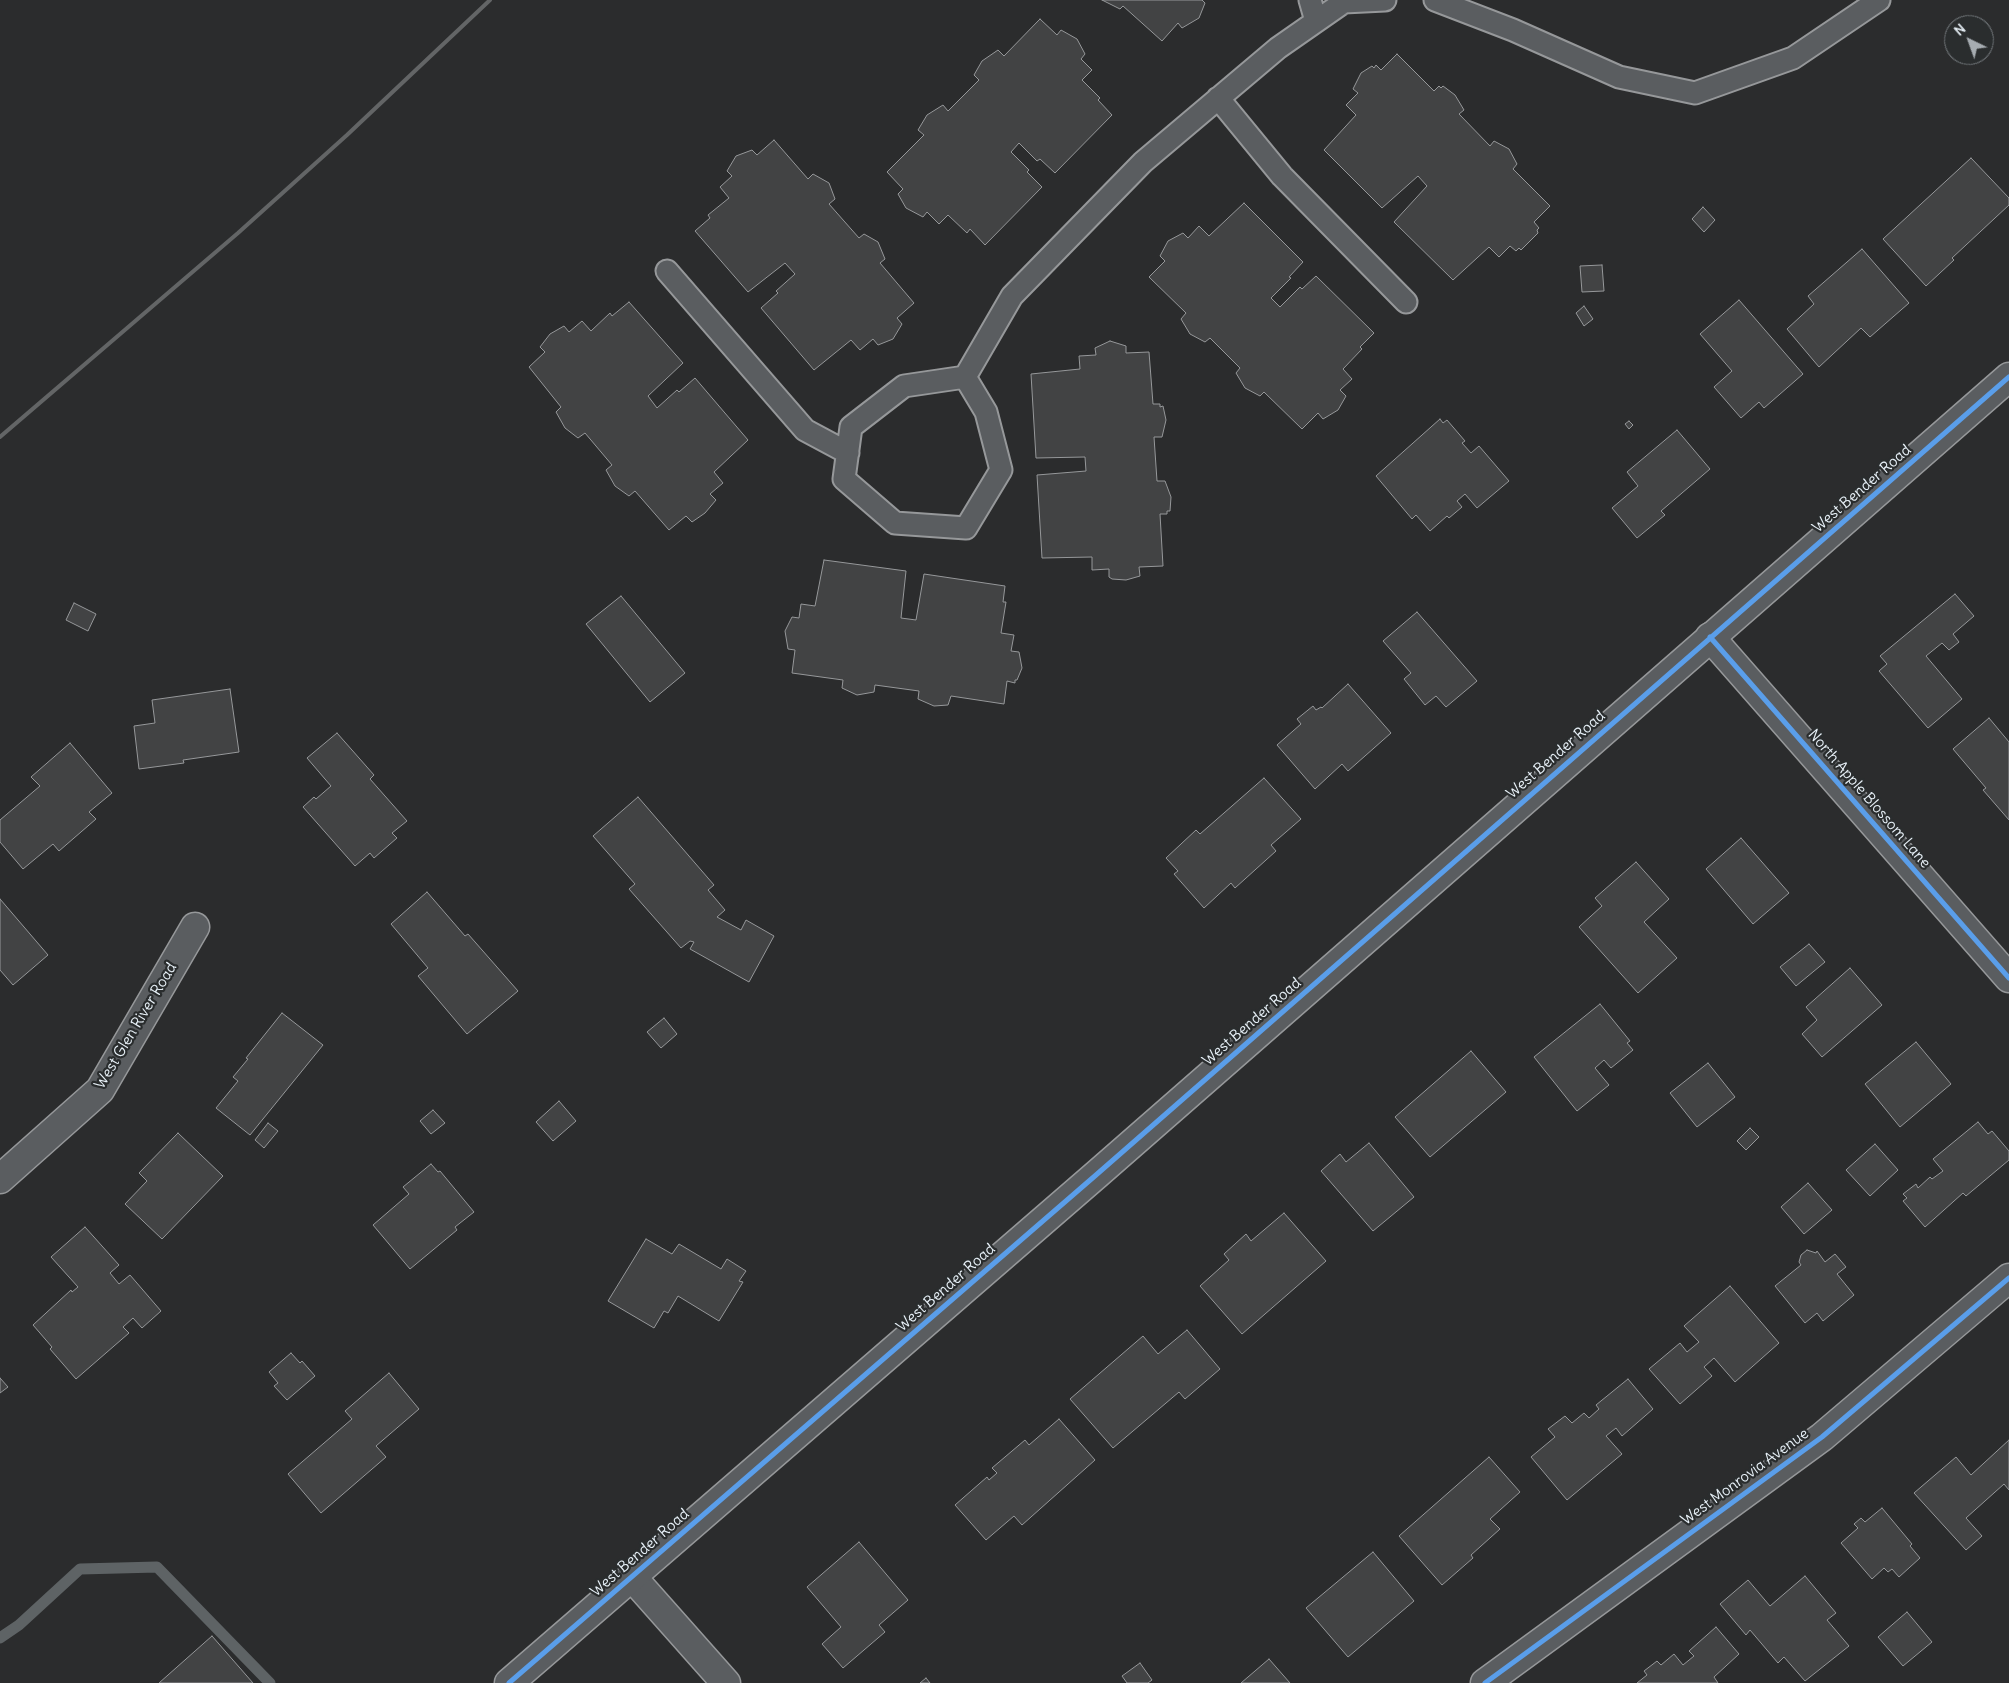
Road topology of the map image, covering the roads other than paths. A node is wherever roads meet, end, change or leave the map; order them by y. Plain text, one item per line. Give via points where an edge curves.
1 (1310, 0) edge
2 (1385, 0) edge
3 (1435, 0) edge
4 (1869, 3) edge
5 (1316, 21) junction
6 (1218, 98) junction
7 (667, 271) dead end
8 (1406, 302) dead end
9 (965, 377) junction
10 (2009, 377) edge
11 (848, 453) junction
12 (1710, 637) junction
13 (195, 926) dead end
14 (2009, 978) edge
15 (0, 1179) edge
16 (2009, 1278) edge
17 (632, 1576) junction
18 (509, 1683) edge
19 (726, 1683) edge
20 (1485, 1683) edge

1 - 5 lane
2 - 5 lane via 1344,2
3 - 4 lane via 1619,77 1695,93 1792,58
5 - 6 lane
6 - 8 lane via 1282,176
6 - 9 lane via 1142,162 1012,296
7 - 11 lane via 805,430
9 - 11 lane via 904,386 851,427
9 - 11 lane via 986,412 1001,470 966,528 895,523 844,479
10 - 12 street, West Bender Road
12 - 14 street, North Apple Blossom Lane
12 - 17 street, West Bender Road
13 - 15 street, West Glen River Road via 100,1090
16 - 20 street, West Monrovia Avenue via 1822,1437
17 - 18 street, West Bender Road
17 - 19 street

